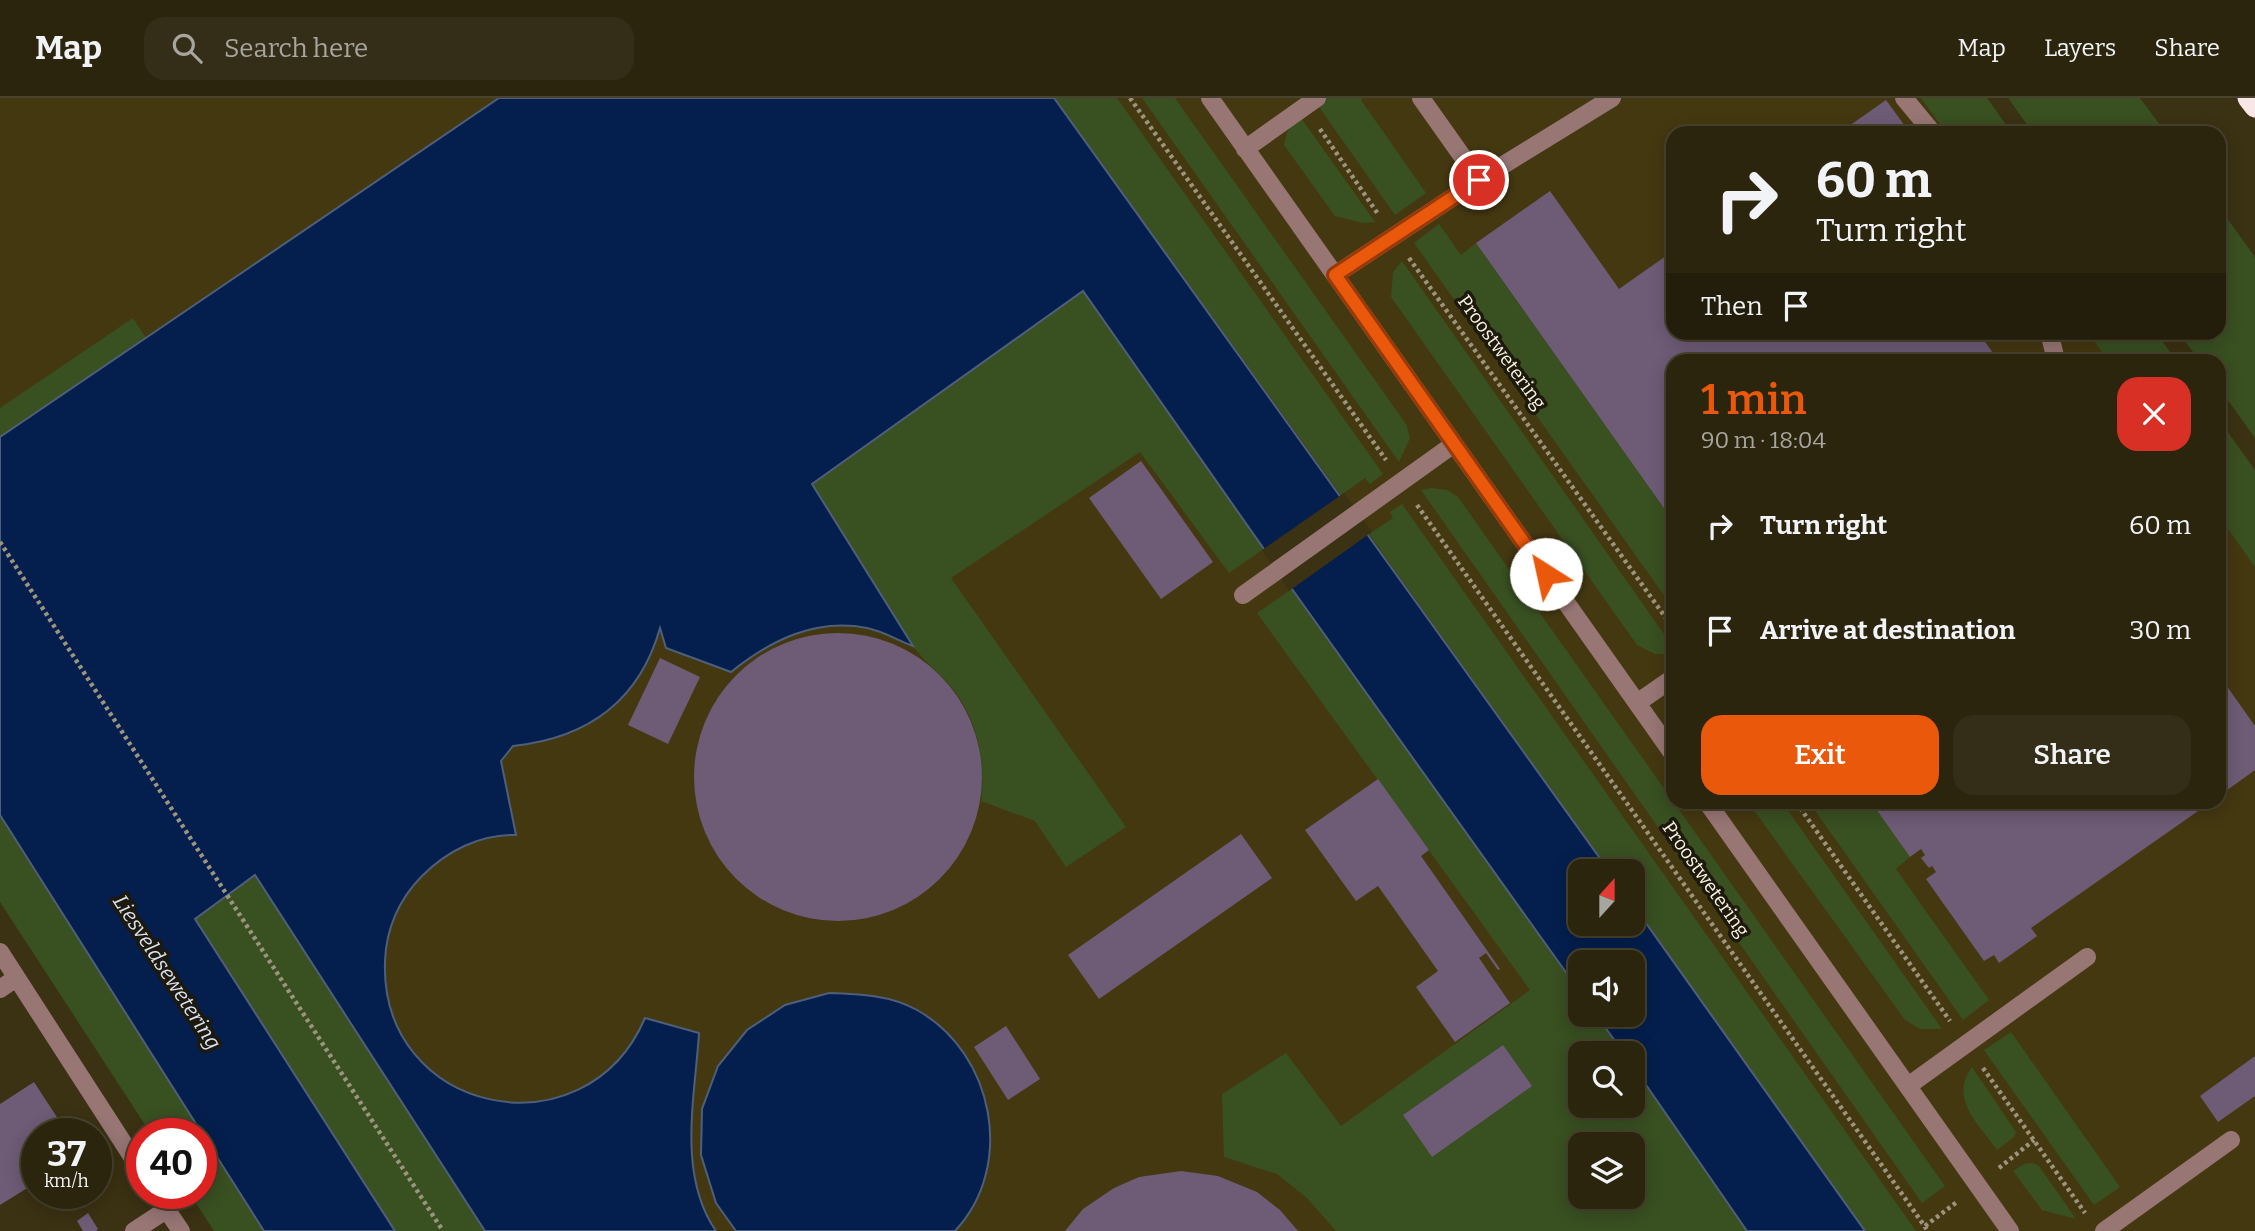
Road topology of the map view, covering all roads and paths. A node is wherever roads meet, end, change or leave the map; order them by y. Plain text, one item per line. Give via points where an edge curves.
1 (1130, 98) edge
2 (1210, 98) edge
3 (1421, 98) edge
4 (1612, 98) edge
5 (1904, 98) edge
6 (2248, 98) edge
7 (1311, 102) edge
8 (2255, 107) edge
9 (1927, 126) edge
10 (1245, 149) junction
11 (1479, 180) junction
12 (1394, 237) junction
13 (1335, 275) junction
14 (1454, 444) junction
15 (1401, 482) junction
16 (0, 542) edge
17 (1243, 594) dead end
18 (1666, 618) edge
19 (1666, 683) edge
20 (1637, 703) junction
21 (1666, 744) edge
22 (1712, 809) edge
23 (1801, 809) edge
24 (0, 952) edge
25 (2087, 957) dead end
26 (16, 978) junction
27 (0, 989) edge
28 (1967, 1044) junction
29 (1908, 1086) junction
30 (2231, 1140) dead end
31 (126, 1147) edge
32 (166, 1210) joint
33 (2089, 1220) dead end
34 (134, 1231) edge
35 (181, 1231) edge
36 (443, 1231) edge
37 (1928, 1231) edge
38 (2010, 1231) edge
39 (2104, 1231) edge

1 - 15 path, Proostwetering
2 - 10 street
3 - 11 street
4 - 11 street
5 - 9 street
6 - 8 highway
7 - 10 street
7 - 12 path, Proostwetering
10 - 13 street
11 - 12 street
12 - 13 street
12 - 18 path, Proostwetering
13 - 14 street
14 - 15 street
14 - 20 street
15 - 17 street
15 - 37 path, Proostwetering
16 - 36 path
19 - 20 street
20 - 21 street
22 - 29 street
23 - 28 path
24 - 26 street
25 - 28 street
26 - 27 street
26 - 31 street
28 - 29 street
28 - 33 path
29 - 38 street
30 - 39 street
32 - 34 street
32 - 35 street

